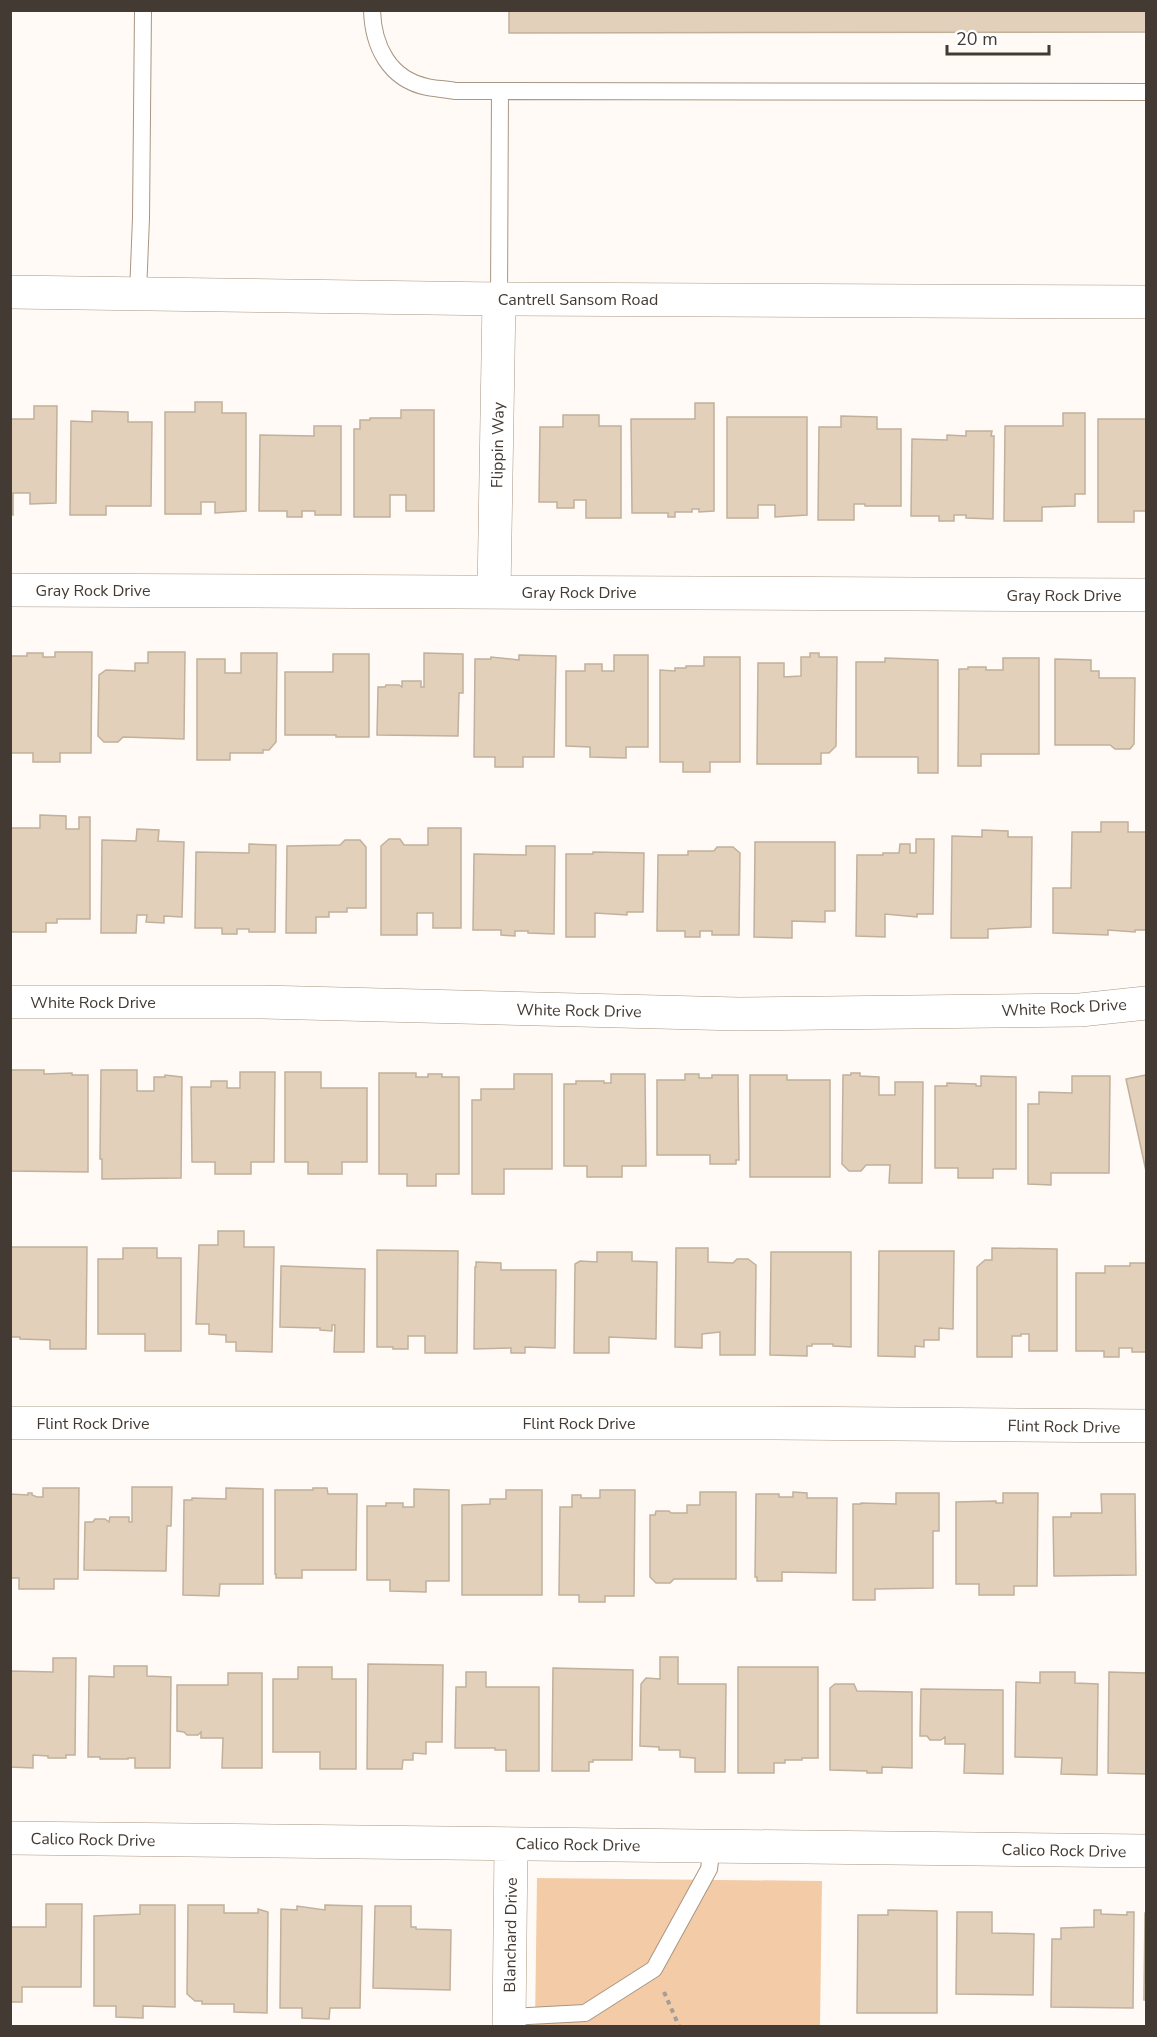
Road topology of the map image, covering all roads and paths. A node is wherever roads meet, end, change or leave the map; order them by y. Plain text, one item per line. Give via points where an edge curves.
1 (142, 10) edge
2 (372, 10) edge
3 (500, 91) junction
4 (1146, 92) edge
5 (10, 292) edge
6 (138, 293) junction
7 (499, 299) junction
8 (1146, 302) edge
9 (10, 590) edge
10 (494, 592) junction
11 (1146, 595) edge
12 (10, 1002) edge
13 (1146, 1003) edge
14 (10, 1423) edge
15 (1146, 1426) edge
16 (10, 1838) edge
17 (512, 1844) junction
18 (712, 1846) junction
19 (1146, 1851) edge
20 (654, 1969) junction
21 (510, 2022) edge
22 (679, 2026) edge

1 - 6 lane
2 - 3 lane via 374,35 381,53 409,79 425,87 455,91
3 - 4 lane
3 - 7 lane
5 - 6 street, Cantrell Sansom Road
6 - 7 street, Cantrell Sansom Road
7 - 8 street, Cantrell Sansom Road
7 - 10 street, Flippin Way
9 - 10 street, Gray Rock Drive
10 - 11 street, Gray Rock Drive
12 - 13 street, White Rock Drive via 263,1002 738,1014 1080,1010
14 - 15 street, Flint Rock Drive
16 - 17 street, Calico Rock Drive
17 - 18 street, Calico Rock Drive
17 - 21 street, Blanchard Drive
18 - 19 street, Calico Rock Drive
18 - 20 lane via 709,1869
20 - 21 lane via 585,2013
20 - 22 path

